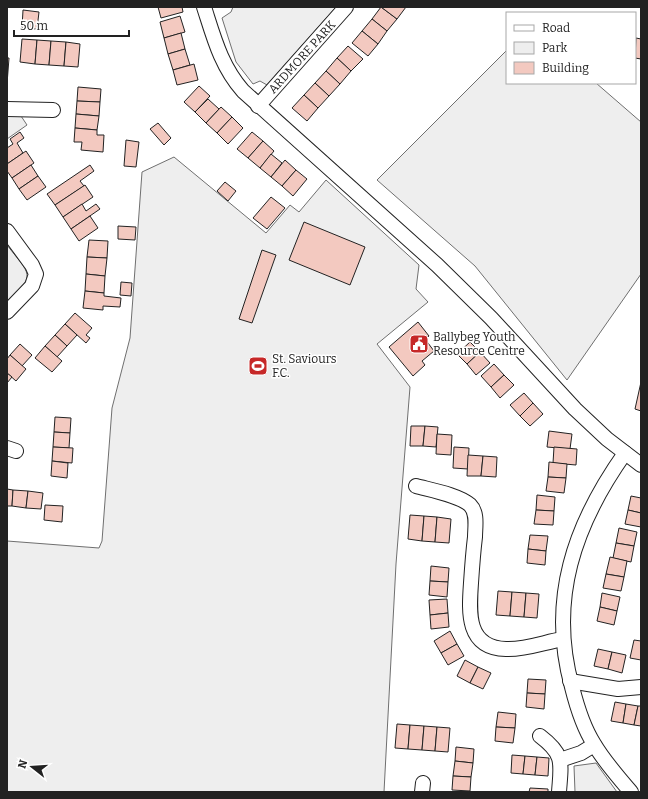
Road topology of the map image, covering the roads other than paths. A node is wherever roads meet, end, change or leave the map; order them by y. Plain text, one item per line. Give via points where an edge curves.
1 (204, 7) edge
2 (346, 7) edge
3 (258, 106) junction
4 (7, 109) edge
5 (53, 110) dead end
6 (7, 231) edge
7 (7, 312) edge
8 (625, 453) junction
9 (641, 465) edge
10 (416, 486) dead end
11 (563, 639) junction
12 (570, 681) junction
13 (641, 687) edge
14 (540, 736) dead end
15 (594, 745) junction
16 (560, 760) junction
17 (559, 792) edge
18 (631, 792) edge

1 - 3 street via 226,71
2 - 3 street, ARDMORE PARK
3 - 8 street via 448,276 491,318 570,404
4 - 5 street
6 - 7 street via 36,274 32,286
8 - 9 street
8 - 11 street via 592,504 573,549 565,583
10 - 11 street via 457,498 473,509 475,527 469,616 474,631 482,641 494,648 508,649
11 - 12 street
12 - 13 street via 618,689
12 - 15 street
14 - 16 street via 554,747
15 - 16 street via 581,753
15 - 18 street
16 - 17 street

